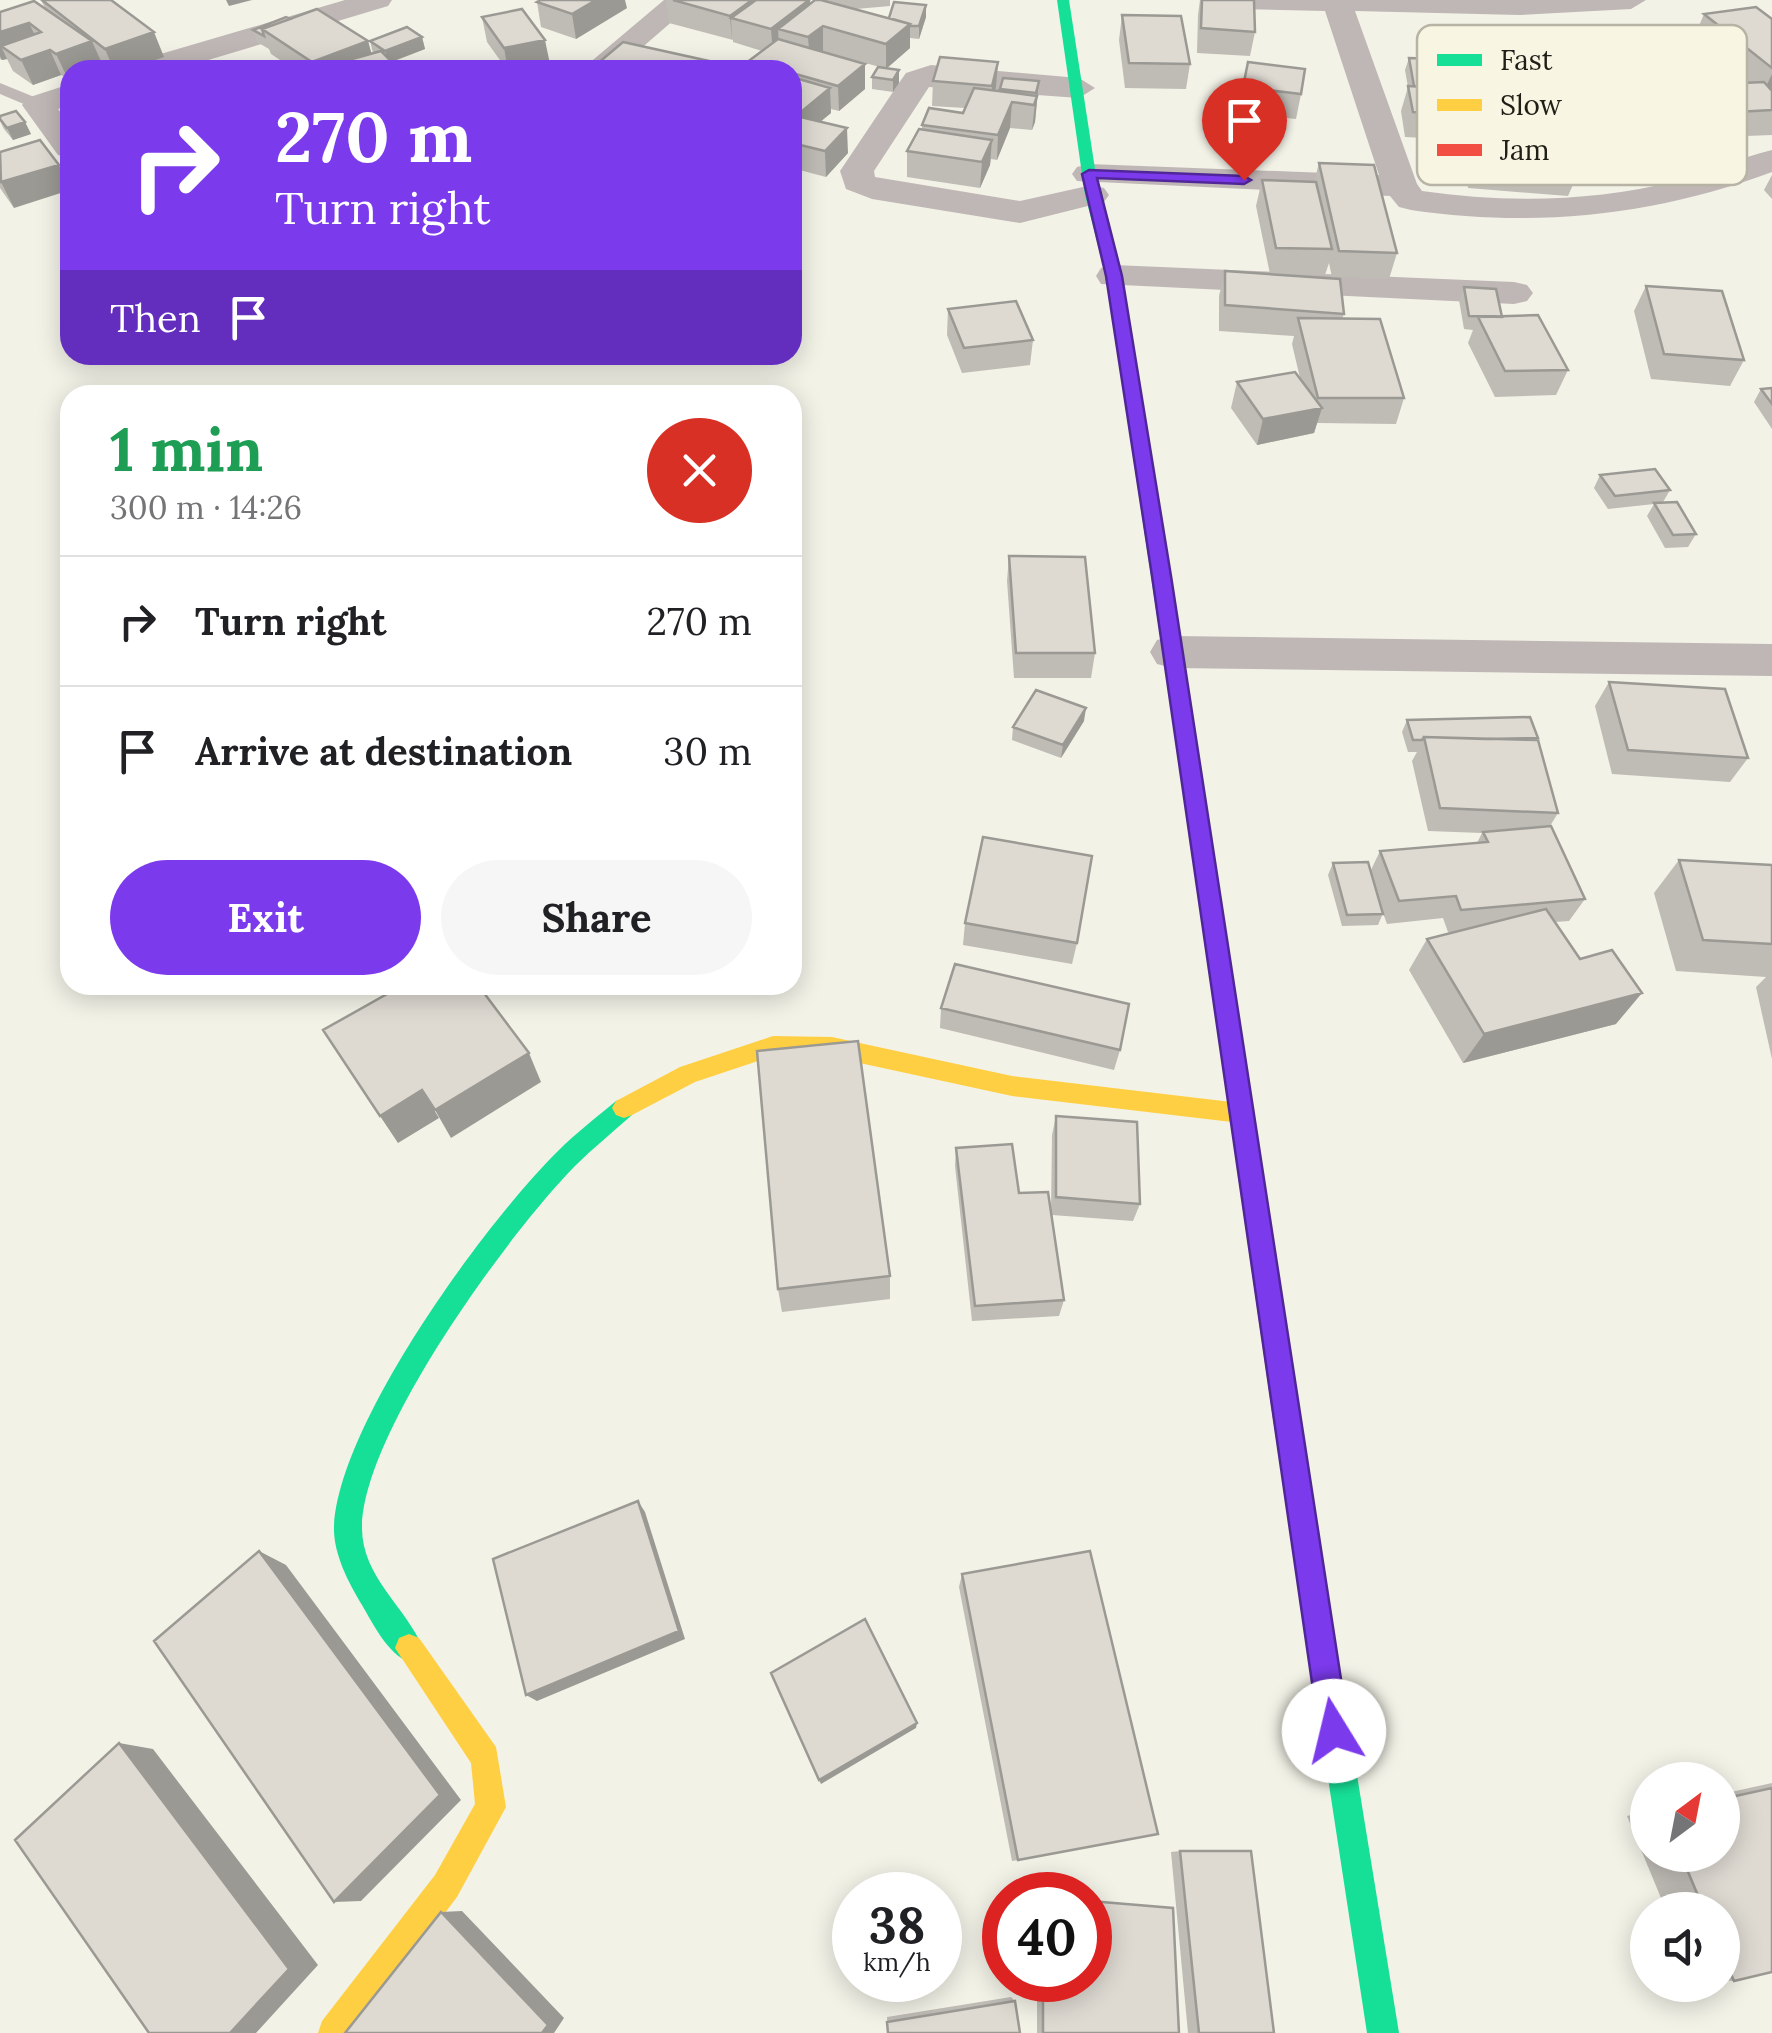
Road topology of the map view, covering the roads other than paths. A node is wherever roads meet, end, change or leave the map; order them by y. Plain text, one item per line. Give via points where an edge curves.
1 (377, 0) edge
2 (682, 0) edge
3 (1062, 0) edge
4 (1240, 0) edge
5 (1631, 0) edge
6 (1336, 2) junction
7 (175, 60) edge
8 (608, 60) edge
9 (0, 88) edge
10 (1079, 88) junction
11 (60, 97) edge
12 (38, 105) junction
13 (60, 135) edge
14 (1772, 160) edge
15 (1747, 168) edge
16 (1090, 184) junction
17 (1696, 185) edge
18 (1400, 186) junction
19 (1114, 276) junction
20 (1514, 293) dead end
21 (1173, 652) junction
22 (1772, 660) edge
23 (1240, 1113) junction
24 (1391, 2030) edge
25 (334, 2033) edge

1 - 7 street
2 - 8 street
3 - 10 street
4 - 6 street
5 - 6 street via 1520,6
6 - 18 street
9 - 12 lane
10 - 16 street
10 - 16 street via 931,75 916,80 857,170 858,182 872,190 1020,212
11 - 12 street
12 - 13 street
14 - 15 street
16 - 18 street
16 - 19 street
17 - 18 street via 1590,207 1432,204 1404,197
19 - 20 street
19 - 21 street
21 - 22 street
21 - 23 street
23 - 24 street
23 - 25 street via 1012,1086 832,1046 773,1046 688,1074 628,1104 564,1160 466,1282 392,1400 359,1472 348,1530 366,1586 485,1758 491,1807 446,1886

